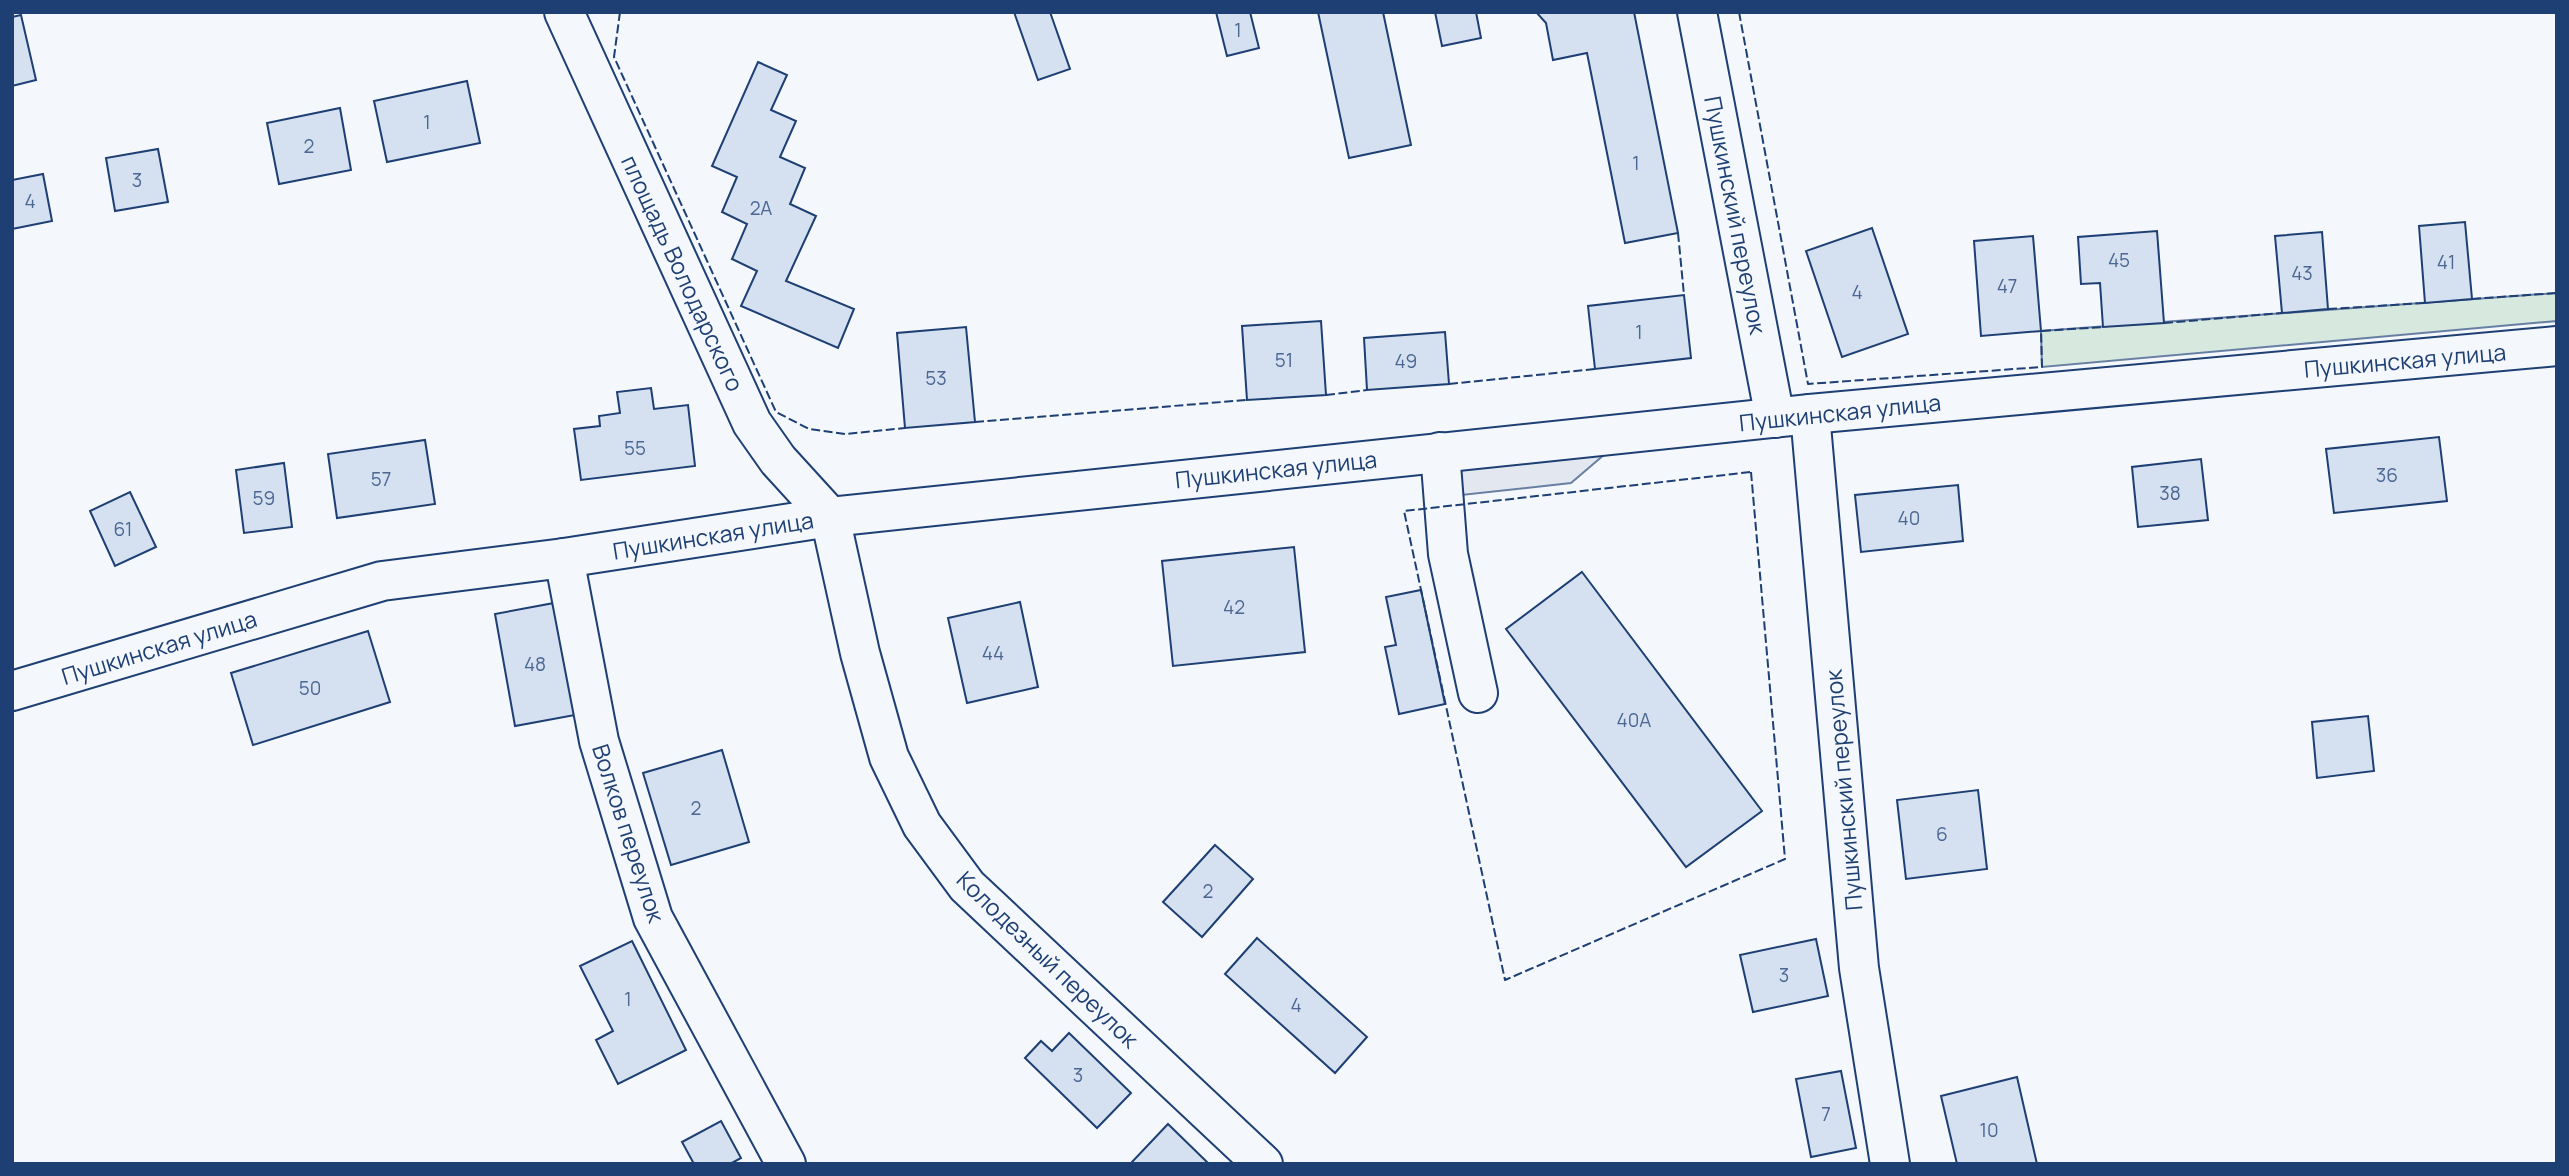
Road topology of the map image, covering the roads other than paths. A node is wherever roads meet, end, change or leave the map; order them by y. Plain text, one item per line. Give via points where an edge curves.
1 (564, 12) edge
2 (1697, 12) edge
3 (2557, 346) edge
4 (1792, 416) junction
5 (1440, 452) junction
6 (830, 517) junction
7 (564, 558) junction
8 (12, 691) edge
9 (1478, 693) dead end
10 (786, 1164) edge
11 (1263, 1164) edge
12 (1890, 1164) edge

1 - 6 street, площадь Володарского via 752,423 778,460
2 - 4 street, Пушкинский переулок
3 - 4 street, Пушкинская улица
4 - 5 street, Пушкинская улица
4 - 12 street, Пушкинский переулок via 1859,968
5 - 6 street, Пушкинская улица
5 - 9 street via 1448,554
6 - 7 street, Пушкинская улица
6 - 11 street, Колодезный переулок via 889,757 922,825 967,886
7 - 8 street, Пушкинская улица via 382,581
7 - 10 street, Волков переулок via 599,741 653,918

